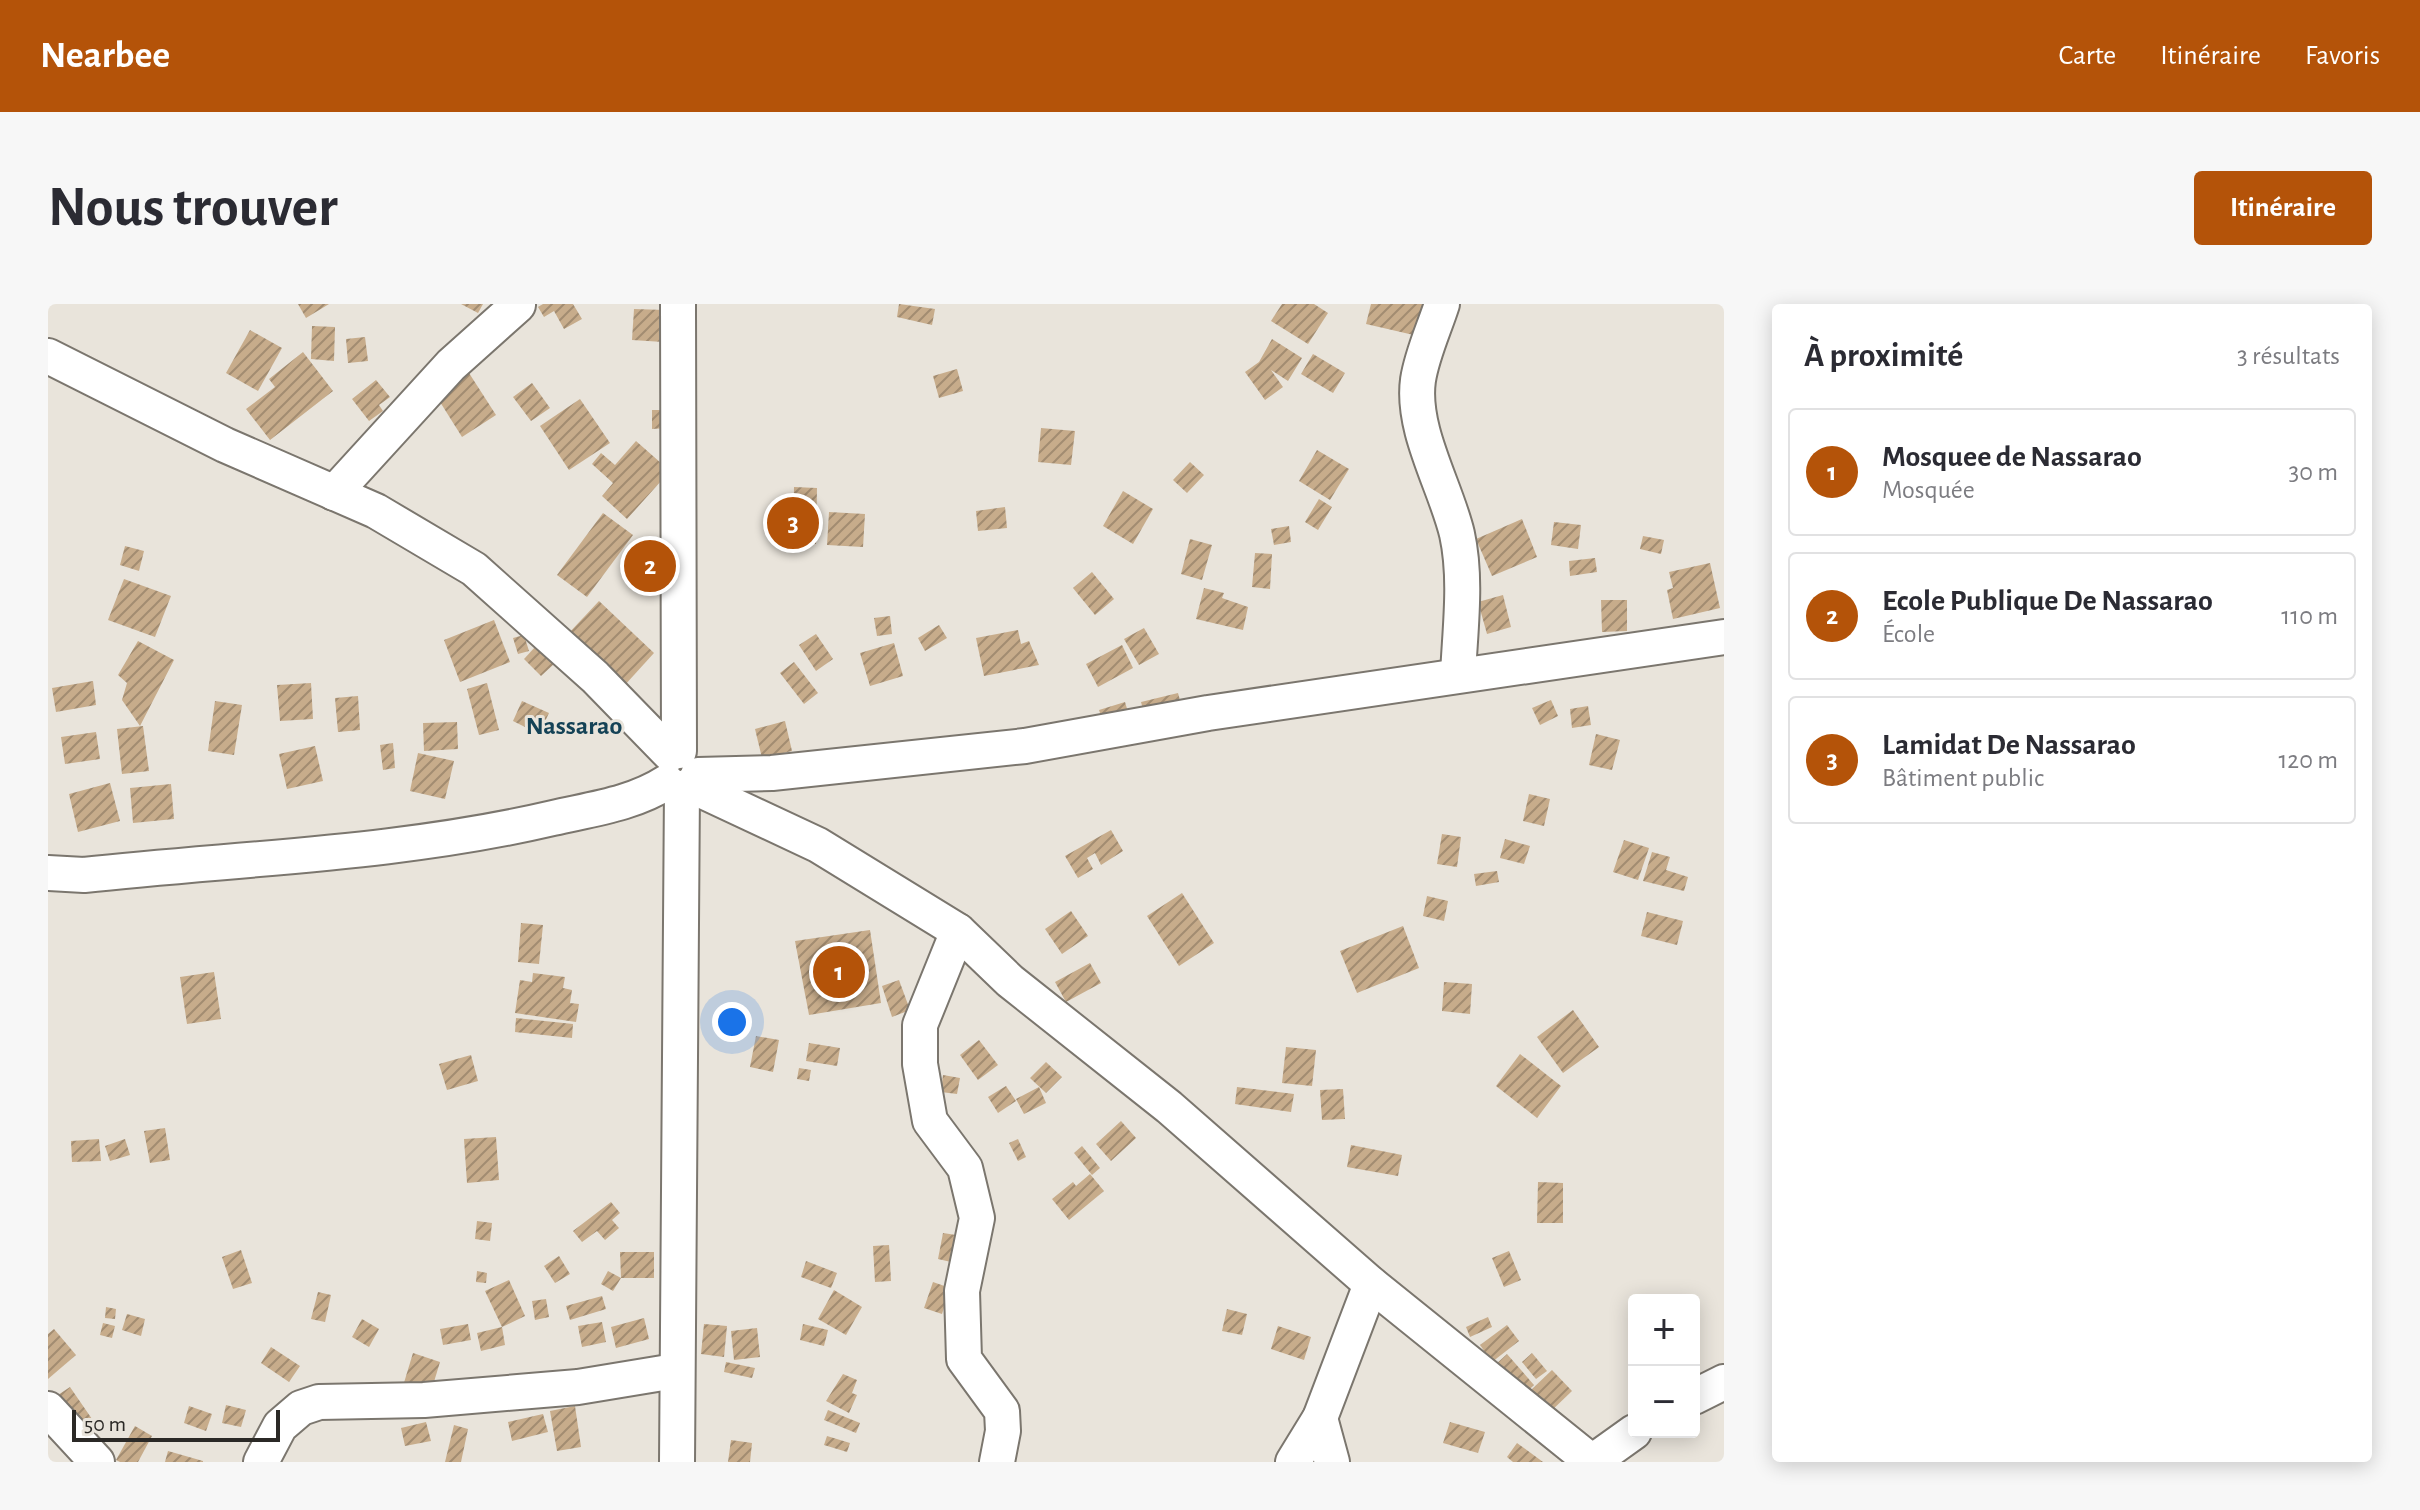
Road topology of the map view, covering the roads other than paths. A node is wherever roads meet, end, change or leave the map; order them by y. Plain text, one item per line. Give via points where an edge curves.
1 (678, 304) edge
2 (1442, 304) edge
3 (518, 305) edge
4 (48, 356) edge
5 (334, 493) junction
6 (1724, 637) edge
7 (1458, 675) junction
8 (681, 773) junction
9 (48, 873) edge
10 (958, 931) junction
11 (1371, 1284) junction
12 (675, 1371) junction
13 (1724, 1382) edge
14 (1700, 1394) edge
15 (48, 1409) edge
16 (1320, 1418) junction
17 (1541, 1418) junction
18 (1628, 1436) edge
19 (97, 1462) edge
20 (261, 1462) edge
21 (677, 1462) edge
22 (997, 1462) edge
23 (1293, 1462) edge
24 (1332, 1462) edge
25 (1556, 1462) edge
26 (1592, 1462) edge

1 - 8 street
2 - 7 street via 1418,381 1418,401 1457,535
3 - 5 street via 451,365
4 - 5 street
5 - 8 street via 376,511 474,569 595,677
6 - 7 street
7 - 8 street via 1025,746 772,773
8 - 9 street via 643,797 482,835 84,875
8 - 10 street via 818,845
8 - 12 street
10 - 11 street via 1010,981 1169,1107
10 - 22 street via 920,1025 920,1064 930,1121 965,1168 977,1218 962,1291 964,1359 1002,1411
11 - 16 street
11 - 17 street
12 - 20 street via 578,1387 424,1400 319,1402 301,1408 280,1426
12 - 21 street
13 - 14 street
15 - 19 street
16 - 23 street
16 - 24 street
17 - 25 street
17 - 26 street
18 - 26 street

